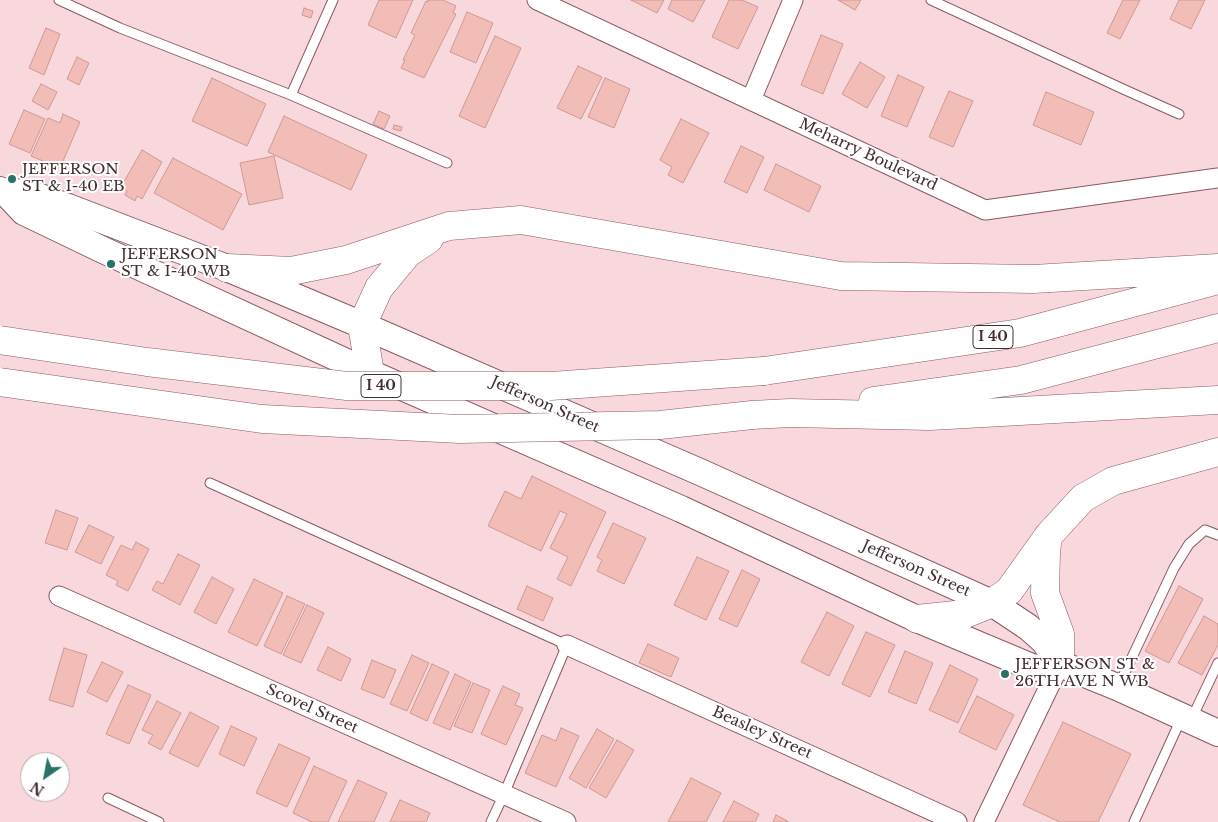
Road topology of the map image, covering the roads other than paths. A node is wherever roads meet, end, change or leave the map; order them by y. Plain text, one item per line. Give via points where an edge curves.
1 (59, 0) edge
2 (333, 0) edge
3 (537, 0) edge
4 (793, 0) edge
5 (931, 0) edge
6 (291, 95) junction
7 (752, 100) junction
8 (1179, 114) dead end
9 (447, 163) dead end
10 (1218, 178) edge
11 (3, 192) edge
12 (448, 226) junction
13 (227, 268) junction
14 (1218, 268) edge
15 (1218, 280) edge
16 (362, 325) junction
17 (1218, 328) edge
18 (0, 340) edge
19 (370, 373) junction
20 (0, 382) edge
21 (1218, 400) edge
22 (790, 413) junction
23 (1218, 452) edge
24 (210, 483) dead end
25 (1218, 534) edge
26 (1049, 535) junction
27 (59, 596) dead end
28 (992, 603) junction
29 (917, 619) junction
30 (566, 645) junction
31 (1218, 663) edge
32 (1060, 664) junction
33 (1117, 687) junction
34 (1187, 719) junction
35 (1218, 733) edge
36 (504, 794) junction
37 (108, 798) dead end
38 (159, 822) edge
39 (490, 822) edge
40 (566, 822) edge
41 (957, 822) edge
42 (984, 822) edge
43 (1134, 822) edge

1 - 6 lane via 120,28
2 - 6 lane
3 - 7 street, Meharry Boulevard
4 - 7 street
5 - 8 lane
6 - 9 lane
7 - 10 street, Meharry Boulevard via 985,210
11 - 13 main road, Jefferson Street via 26,192 68,206
11 - 19 main road, Jefferson Street via 24,212 47,224
12 - 13 highway via 346,260 291,271
12 - 14 highway via 521,220 841,276 1034,280
12 - 16 highway via 408,253 379,288
13 - 16 main road, Jefferson Street
15 - 18 highway, I 40, bridge via 1020,333 764,371 551,386 347,386
16 - 19 highway
16 - 28 main road, Jefferson Street
17 - 22 highway via 1021,380
19 - 29 main road, Jefferson Street via 681,509
20 - 22 highway, bridge via 262,419 460,429 660,425
21 - 22 highway via 930,416
23 - 26 highway via 1113,481 1083,498
24 - 30 lane
25 - 33 lane via 1206,530 1189,544 1174,568
26 - 28 highway via 1009,591
26 - 32 highway via 1045,593 1060,634
27 - 36 street, Scovel Street
28 - 29 highway via 965,614
28 - 32 main road, Jefferson Street via 1044,641
29 - 32 main road, Jefferson Street via 1034,668
30 - 36 lane
30 - 41 street, Beasley Street
31 - 34 lane
32 - 33 main road
32 - 42 street
33 - 34 main road
34 - 35 main road
34 - 43 lane
36 - 39 lane
36 - 40 street, Scovel Street
37 - 38 lane

